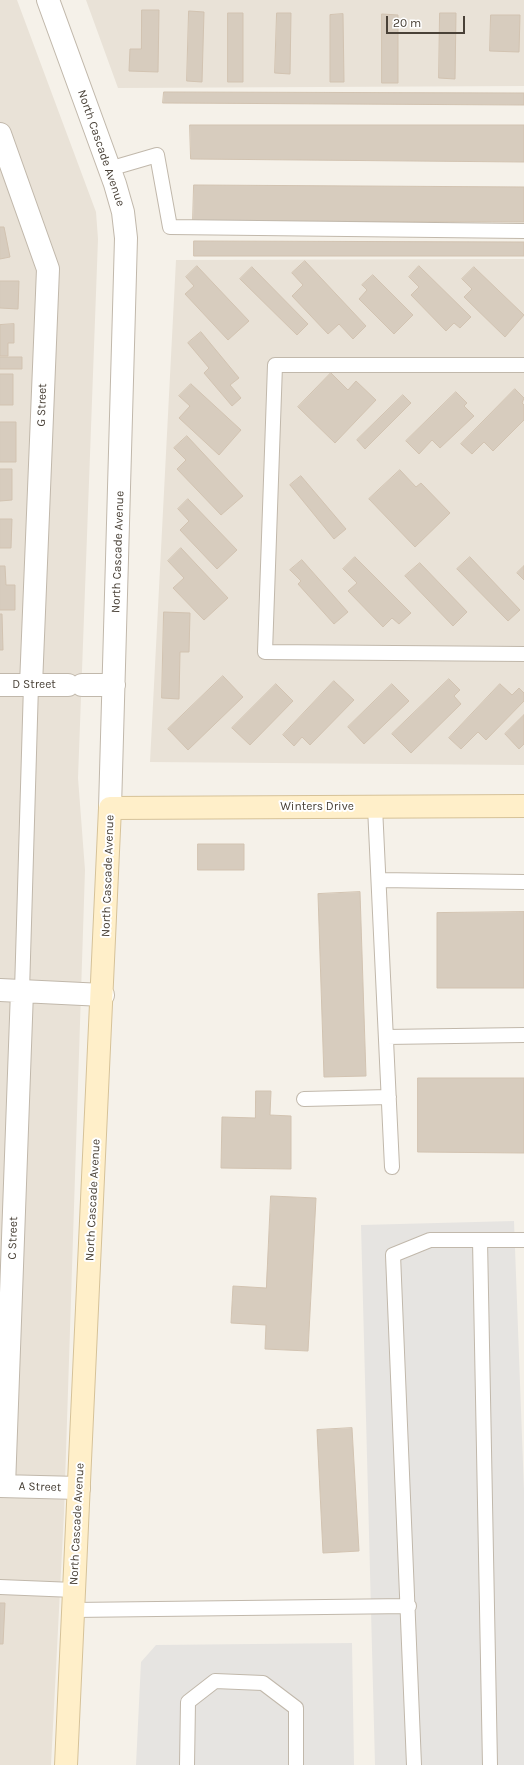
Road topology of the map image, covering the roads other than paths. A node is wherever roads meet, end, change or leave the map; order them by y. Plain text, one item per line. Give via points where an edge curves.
1 (48, 0) edge
2 (0, 134) edge
3 (110, 169) junction
4 (524, 231) edge
5 (524, 364) edge
6 (524, 654) edge
7 (0, 685) edge
8 (31, 685) junction
9 (114, 685) junction
10 (524, 806) edge
11 (375, 807) junction
12 (110, 808) junction
13 (379, 880) junction
14 (524, 882) edge
15 (0, 990) edge
16 (22, 991) junction
17 (103, 995) junction
18 (524, 1035) edge
19 (386, 1037) junction
20 (389, 1097) junction
21 (304, 1099) dead end
22 (392, 1167) dead end
23 (480, 1240) junction
24 (524, 1240) edge
25 (2, 1486) edge
26 (79, 1488) junction
27 (0, 1587) edge
28 (73, 1600) junction
29 (409, 1606) junction
30 (66, 1765) edge
31 (187, 1765) edge
32 (296, 1765) edge
33 (414, 1765) edge
34 (490, 1765) edge

1 - 3 street, North Cascade Avenue
2 - 8 street, G Street via 48,269
3 - 4 lane via 157,155 170,227
3 - 9 street, North Cascade Avenue via 123,212 126,238
5 - 6 lane via 275,365 265,652
7 - 8 street, D Street
8 - 9 street, D Street
8 - 16 lane
9 - 12 street, North Cascade Avenue
10 - 11 street, Winters Drive
11 - 12 street, Winters Drive
11 - 13 lane
12 - 17 street, North Cascade Avenue
13 - 14 lane
13 - 19 lane
15 - 16 street
16 - 17 street
16 - 25 street, C Street
17 - 26 street, North Cascade Avenue
18 - 19 lane
19 - 20 lane
20 - 21 lane
20 - 22 lane
23 - 24 lane
23 - 29 lane via 430,1240 393,1255
23 - 34 lane
25 - 26 street, A Street
26 - 28 street, North Cascade Avenue
27 - 28 lane
28 - 29 lane
28 - 30 street, North Cascade Avenue
29 - 33 lane
31 - 32 lane via 188,1702 215,1680 263,1683 296,1708

